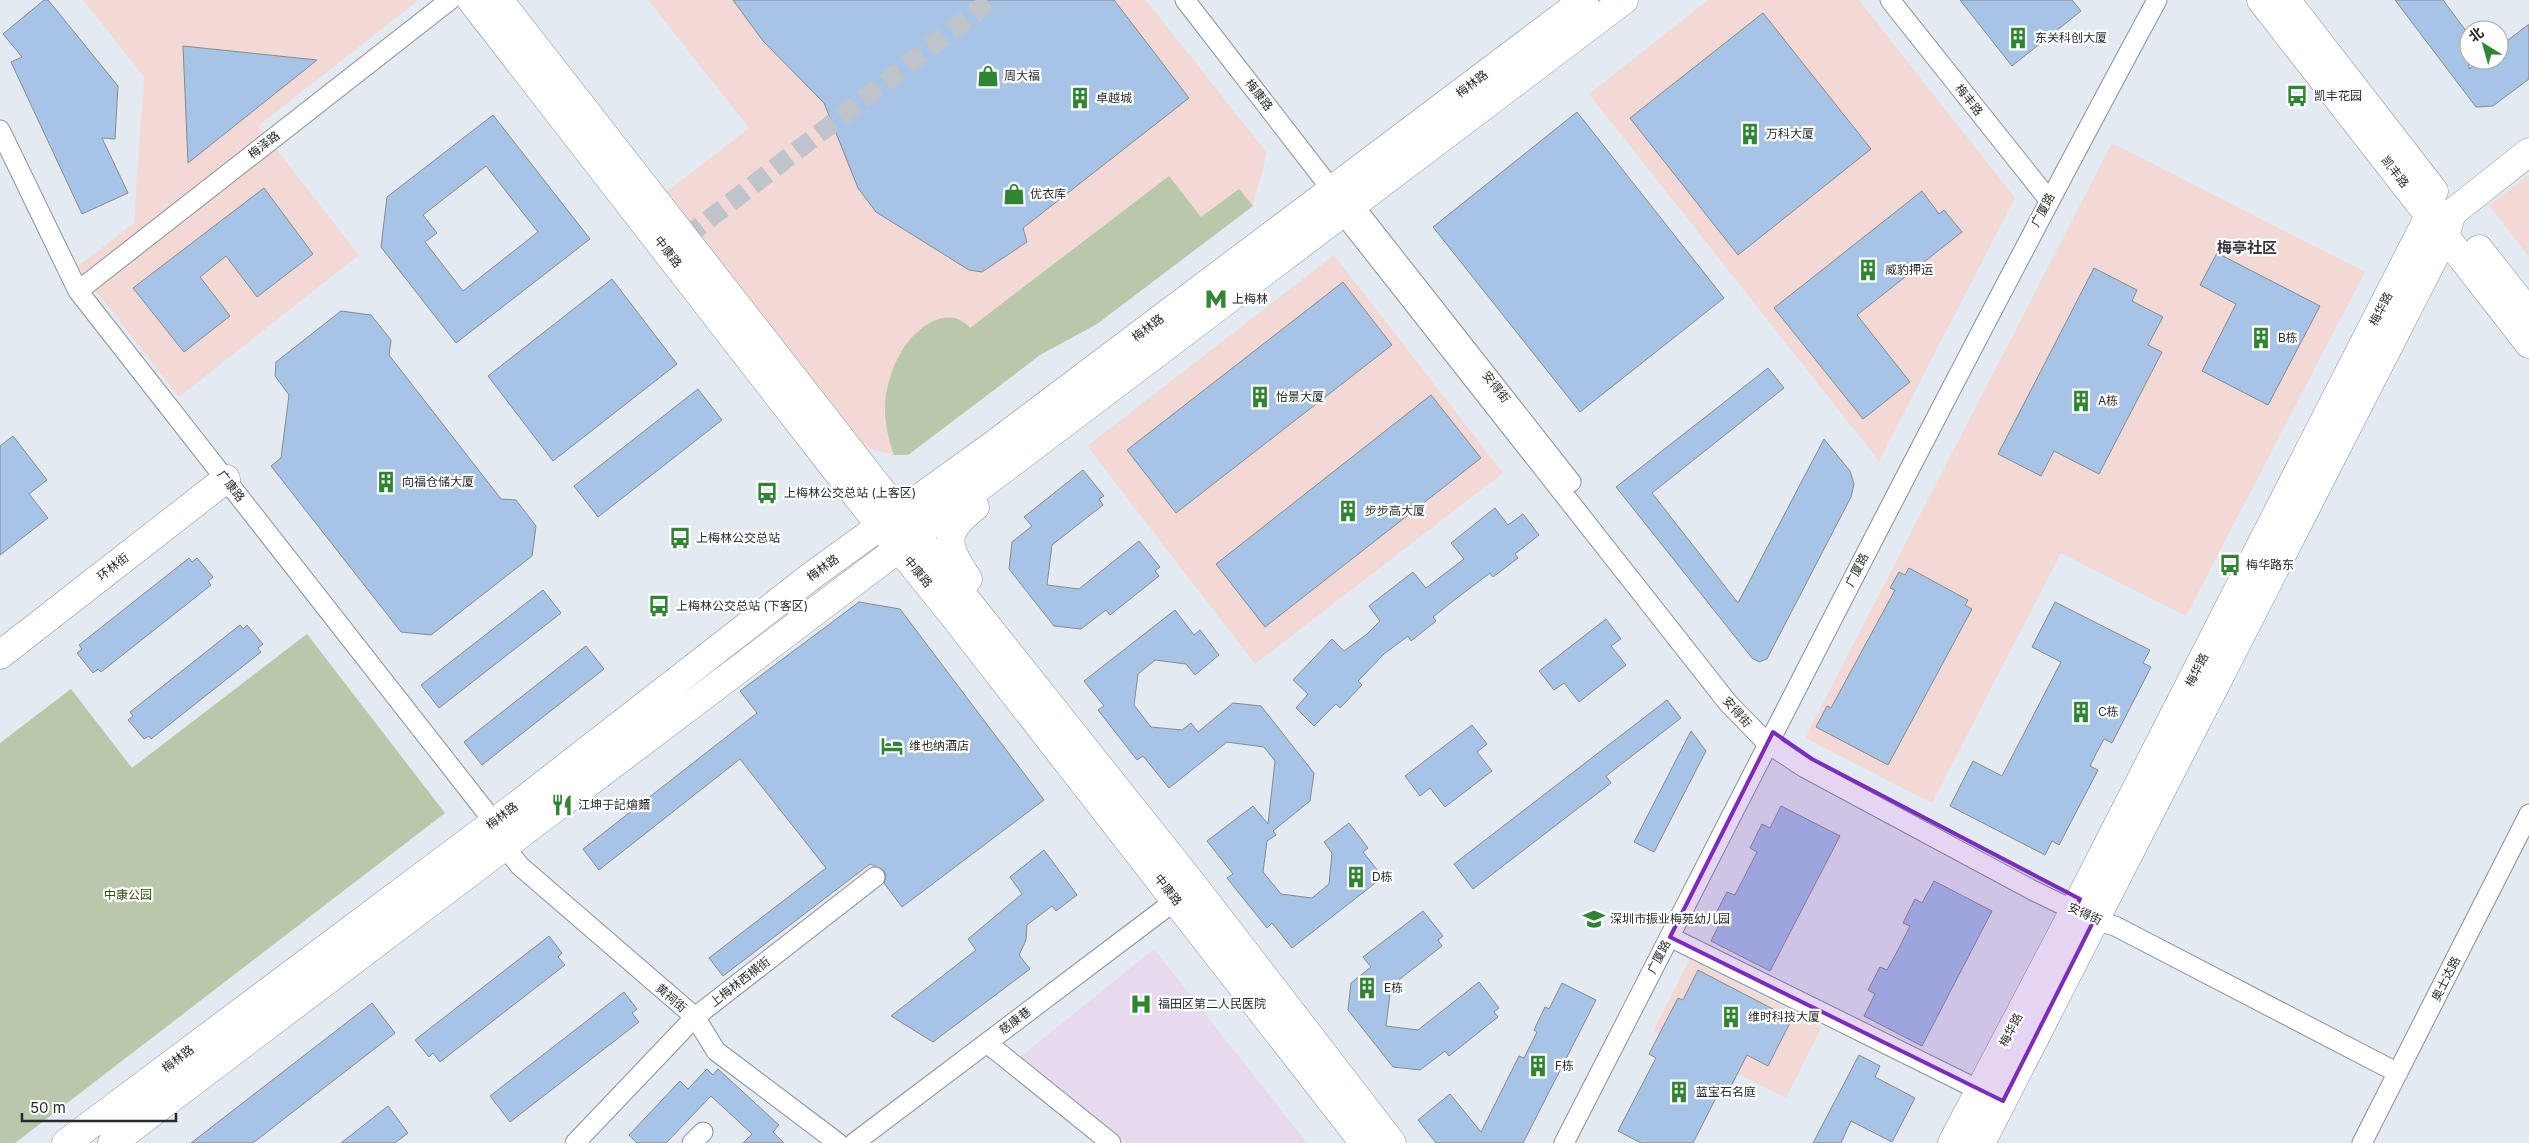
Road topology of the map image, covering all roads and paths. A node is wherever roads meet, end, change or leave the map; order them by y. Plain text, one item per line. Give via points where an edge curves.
1 (450, 0) edge
2 (471, 0) edge
3 (499, 0) edge
4 (1185, 0) edge
5 (1584, 0) edge
6 (1624, 0) edge
7 (1890, 0) edge
8 (2156, 0) edge
9 (2261, 0) edge
10 (2286, 0) edge
11 (0, 130) edge
12 (2529, 152) edge
13 (1332, 190) junction
14 (2049, 200) junction
15 (1349, 210) junction
16 (2442, 222) junction
17 (78, 291) junction
18 (2529, 313) edge
19 (2529, 344) edge
20 (829, 442) junction
21 (993, 445) junction
22 (1009, 468) junction
23 (226, 479) junction
24 (890, 520) junction
25 (908, 543) junction
26 (814, 574) junction
27 (832, 598) junction
28 (964, 613) junction
29 (0, 655) edge
30 (1770, 737) junction
31 (2529, 814) edge
32 (494, 822) junction
33 (505, 847) junction
34 (875, 877) dead end
35 (1176, 900) junction
36 (2092, 913) junction
37 (1670, 937) junction
38 (694, 1018) junction
39 (986, 1043) junction
40 (2398, 1073) junction
41 (1992, 1096) junction
42 (66, 1143) edge
43 (112, 1143) edge
44 (575, 1143) edge
45 (838, 1143) edge
46 (854, 1143) edge
47 (1111, 1143) edge
48 (1364, 1143) edge
49 (1392, 1143) edge
50 (1564, 1143) edge
51 (1952, 1143) edge
52 (1981, 1143) edge
53 (2362, 1143) edge

1 - 17 street, 梅泽路
2 - 20 main road, 中康路
3 - 20 main road, 中康路 via 686,237
4 - 13 street, 梅康路
5 - 13 main road, 梅林路
6 - 15 main road, 梅林路
7 - 14 street, 梅丰路
8 - 14 street, 广厦路
9 - 16 main road, 凯丰路
10 - 16 main road, 凯丰路
11 - 17 street, 广康路
12 - 16 main road, 梅华路
13 - 21 main road, 梅林路
14 - 30 street, 广厦路
15 - 22 main road, 梅林路
15 - 30 street, 安得街 via 1728,703
16 - 18 main road, 凯丰路
16 - 19 main road, 凯丰路
16 - 36 main road, 梅华路
17 - 23 street, 广康路
20 - 21 main road via 864,458 882,480 890,486 900,487 912,485 953,455
20 - 24 main road, 中康路
20 - 26 main road via 825,474 850,508 851,519 844,542 826,557
21 - 24 main road, 梅林路
22 - 25 main road, 梅林路
22 - 28 main road via 983,500 959,519 952,534 952,555 972,585
23 - 29 main road, 环林街
23 - 32 street, 广康路
24 - 25 main road, 中康路
24 - 26 main road, 梅林路
25 - 27 main road, 梅林路
25 - 28 main road, 中康路
26 - 32 main road, 梅林路
27 - 28 main road via 856,594 880,579 901,577 915,584 937,609
27 - 33 main road, 梅林路
28 - 35 main road, 中康路
28 - 49 main road, 中康路 via 1194,886
30 - 36 street, 安得街
30 - 37 street, 广厦路
31 - 40 street, 奥士达路
32 - 42 main road, 梅林路
33 - 38 street, 黄祠街 via 520,866
33 - 43 main road, 梅林路
34 - 38 street, 上梅林西横街
35 - 39 street, 慈康巷
35 - 48 main road, 中康路
36 - 40 street, 安得街
36 - 41 main road, 梅华路
37 - 41 street
37 - 50 street, 广厦路
38 - 44 street, 上梅林西横街
38 - 45 street, 黄祠街 via 716,1051
39 - 46 street, 慈康巷
39 - 47 street
40 - 53 street, 奥士达路
41 - 51 main road, 梅华路
41 - 52 main road, 梅华路

